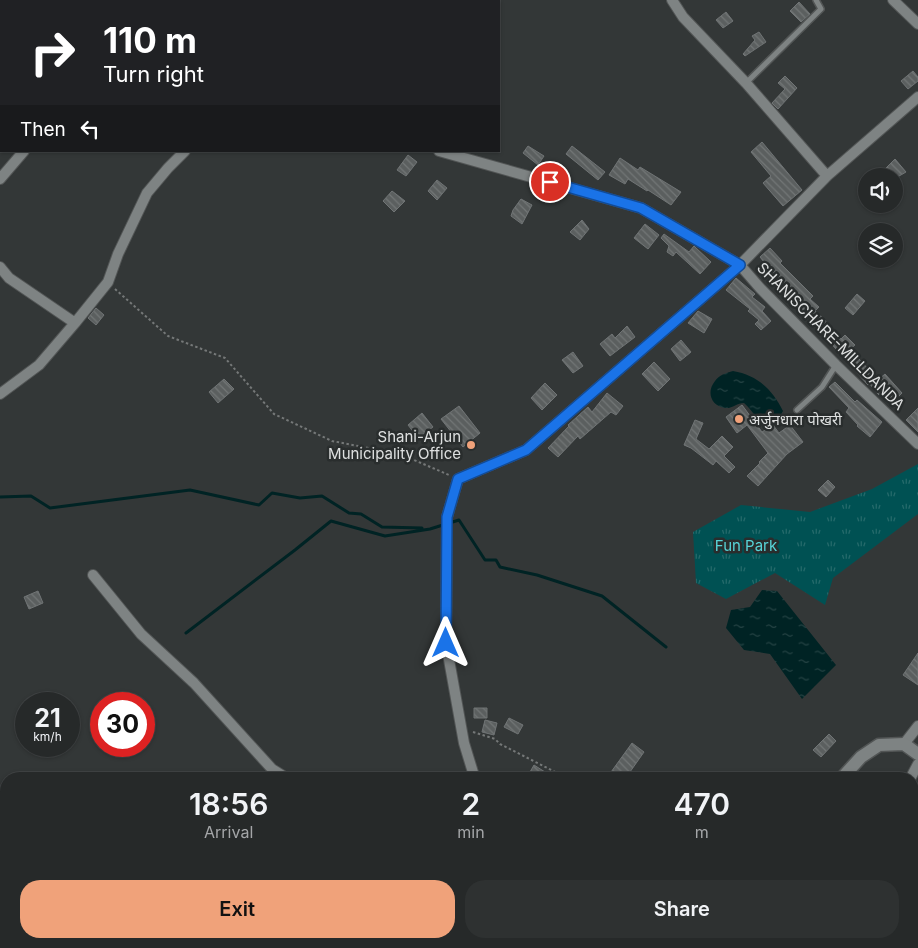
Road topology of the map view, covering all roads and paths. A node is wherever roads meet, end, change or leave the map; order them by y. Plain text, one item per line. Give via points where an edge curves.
1 (672, 0) edge
2 (816, 0) edge
3 (893, 0) edge
4 (918, 24) edge
5 (746, 83) junction
6 (918, 97) edge
7 (23, 152) edge
8 (184, 152) edge
9 (443, 152) edge
10 (827, 176) junction
11 (0, 179) edge
12 (740, 265) junction
13 (0, 267) edge
14 (108, 282) junction
15 (75, 323) junction
16 (836, 365) junction
17 (0, 394) edge
18 (797, 410) dead end
19 (918, 444) edge
20 (458, 479) junction
21 (93, 575) dead end
22 (918, 726) edge
23 (462, 729) junction
24 (904, 744) junction
25 (918, 754) edge
26 (277, 772) edge
27 (473, 772) edge
28 (555, 772) edge
29 (847, 772) edge

1 - 5 street via 682,17
2 - 5 lane via 821,9
3 - 4 street
5 - 10 street
6 - 10 street
7 - 11 street
8 - 14 street via 147,193
9 - 12 street, SHANISCHARE-MILLDANDA via 641,208
10 - 12 street
12 - 16 street, SHANISCHARE-MILLDANDA
12 - 20 street via 526,450
13 - 15 street via 9,278
14 - 15 street
14 - 20 path via 168,336 225,358 274,414 332,441 400,454
15 - 17 street via 39,365
16 - 18 lane via 822,387
16 - 19 street, SHANISCHARE-MILLDANDA
20 - 23 street via 447,517 446,643
21 - 26 street via 141,634 194,683
22 - 24 street
23 - 27 street
23 - 28 path via 495,739
24 - 25 street
24 - 29 street via 879,745 861,757

